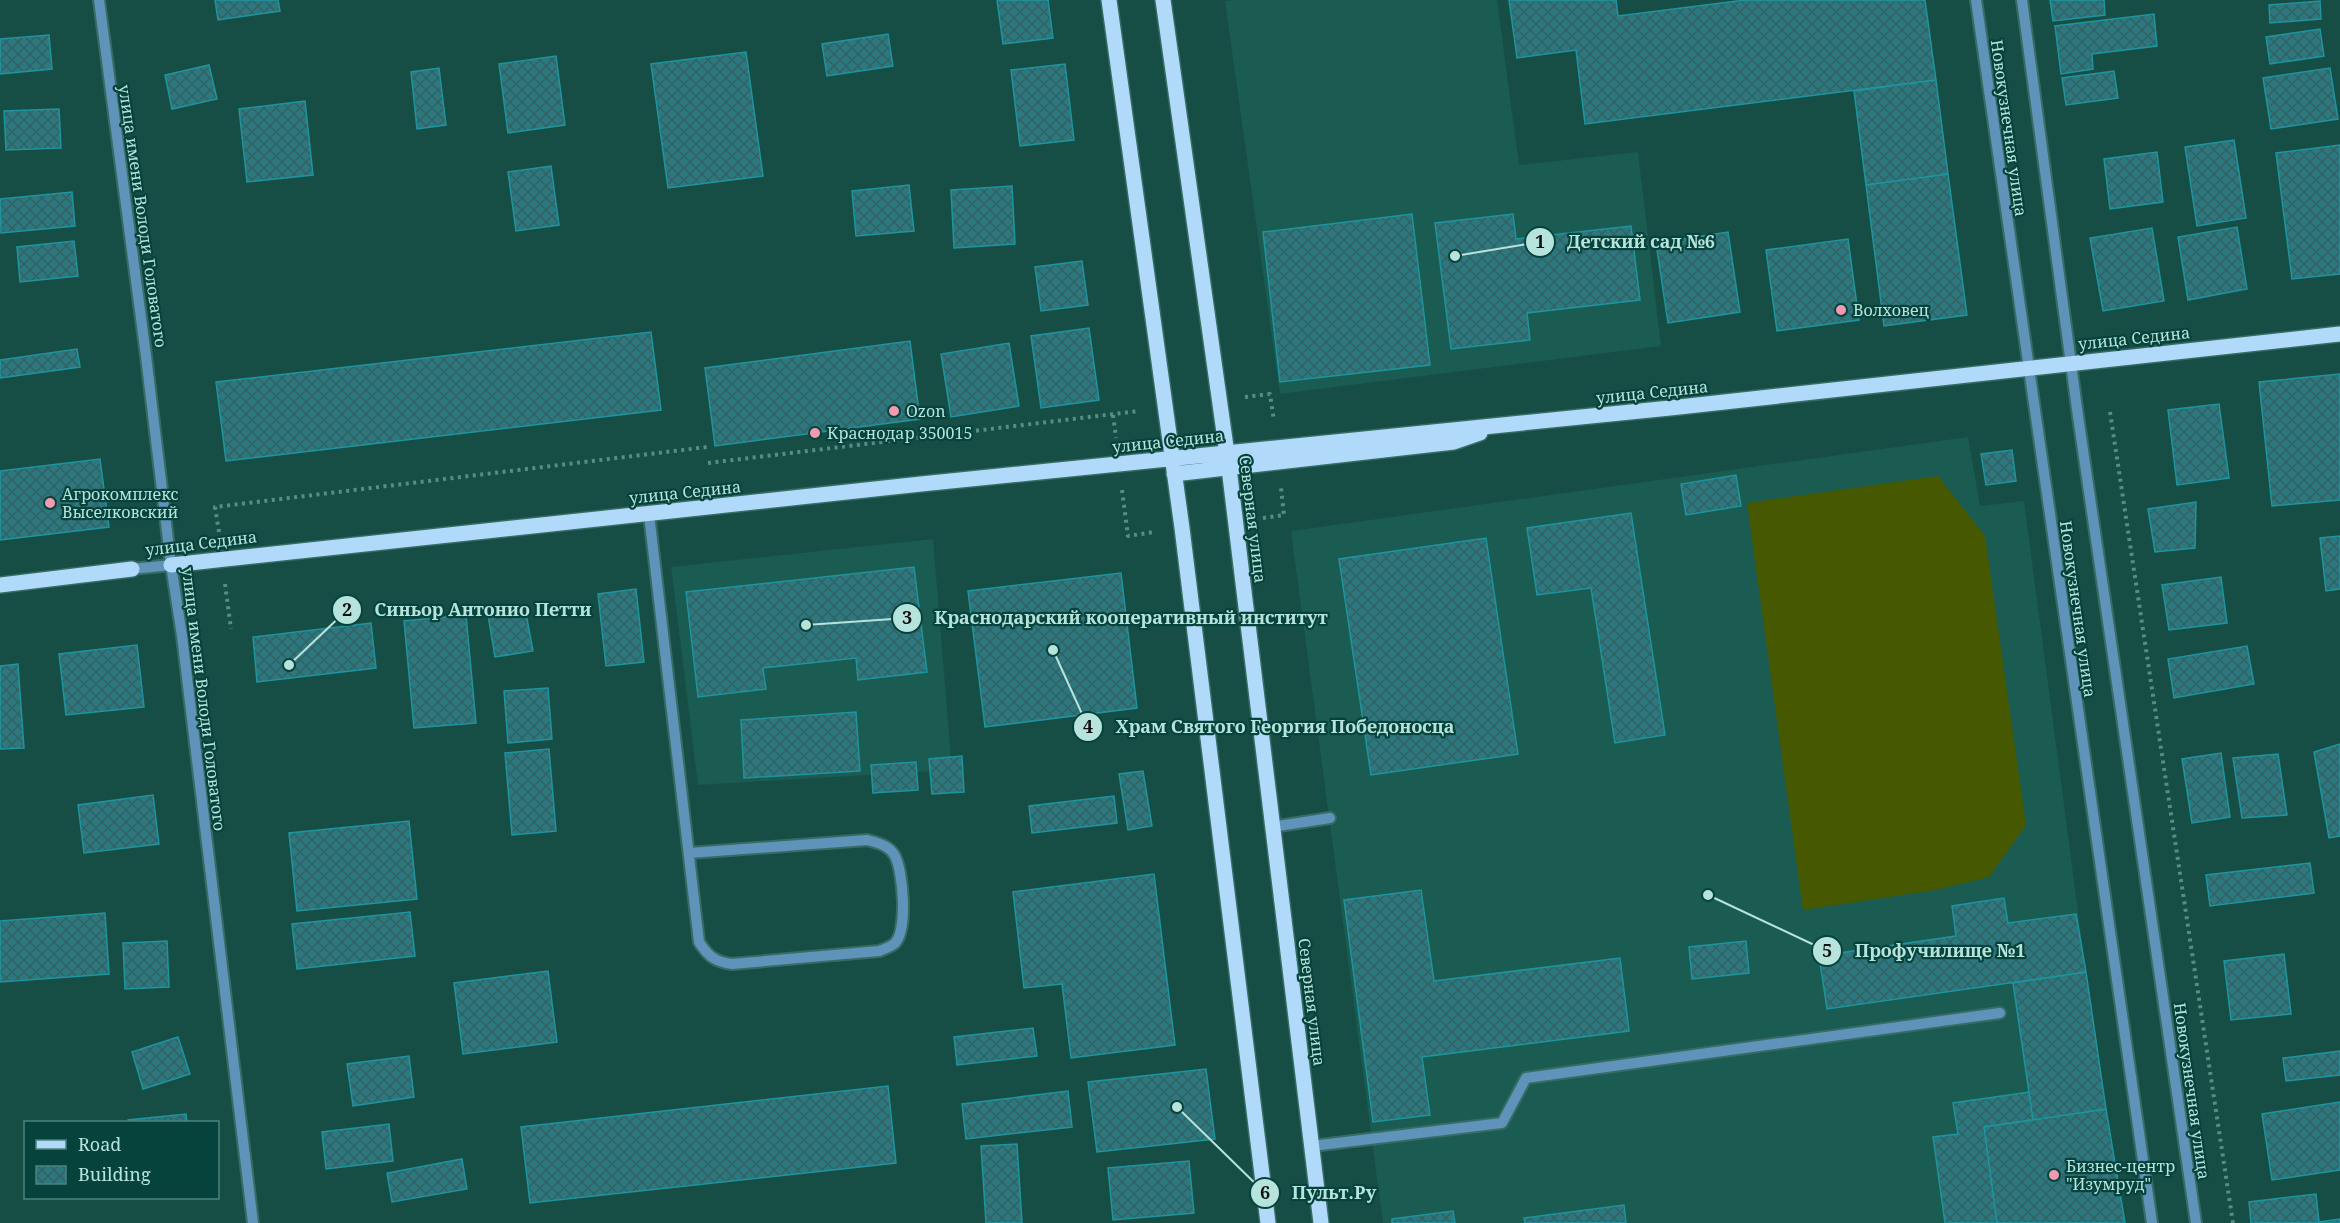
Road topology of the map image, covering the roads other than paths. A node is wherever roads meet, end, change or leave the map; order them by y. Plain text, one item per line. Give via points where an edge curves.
1 (99, 0) edge
2 (1109, 0) edge
3 (1163, 0) edge
4 (1976, 0) edge
5 (2022, 0) edge
6 (2340, 334) edge
7 (2071, 363) junction
8 (2028, 368) junction
9 (1227, 461) junction
10 (1173, 467) junction
11 (649, 514) junction
12 (171, 565) junction
13 (132, 569) joint
14 (0, 585) edge
15 (1330, 818) dead end
16 (1272, 827) junction
17 (689, 853) junction
18 (2000, 1013) dead end
19 (1312, 1146) junction
20 (253, 1223) edge
21 (1268, 1223) edge
22 (1321, 1223) edge
23 (2152, 1223) edge
24 (2196, 1223) edge

1 - 12 street, улица имени Володи Головатого
2 - 10 main road
3 - 9 main road, Северная улица
4 - 8 street, Новокузнечная улица
5 - 7 street, Новокузнечная улица
6 - 7 main road, улица Седина
7 - 8 main road, улица Седина
7 - 24 street, Новокузнечная улица
8 - 9 main road, улица Седина via 1500,425
8 - 23 street, Новокузнечная улица
9 - 10 main road, улица Седина
9 - 16 main road, Северная улица
10 - 11 main road, улица Седина
10 - 21 main road
11 - 12 main road, улица Седина
11 - 17 street
12 - 13 street, улица Седина
12 - 20 street, улица имени Володи Головатого
13 - 14 main road, улица Седина
15 - 16 street
16 - 19 main road, Северная улица
17 - 17 street via 699,942 706,954 718,962 879,951 895,944 901,934 904,918 898,866 894,854 882,844 867,840
18 - 19 street via 1526,1078 1502,1123
19 - 22 main road, Северная улица

